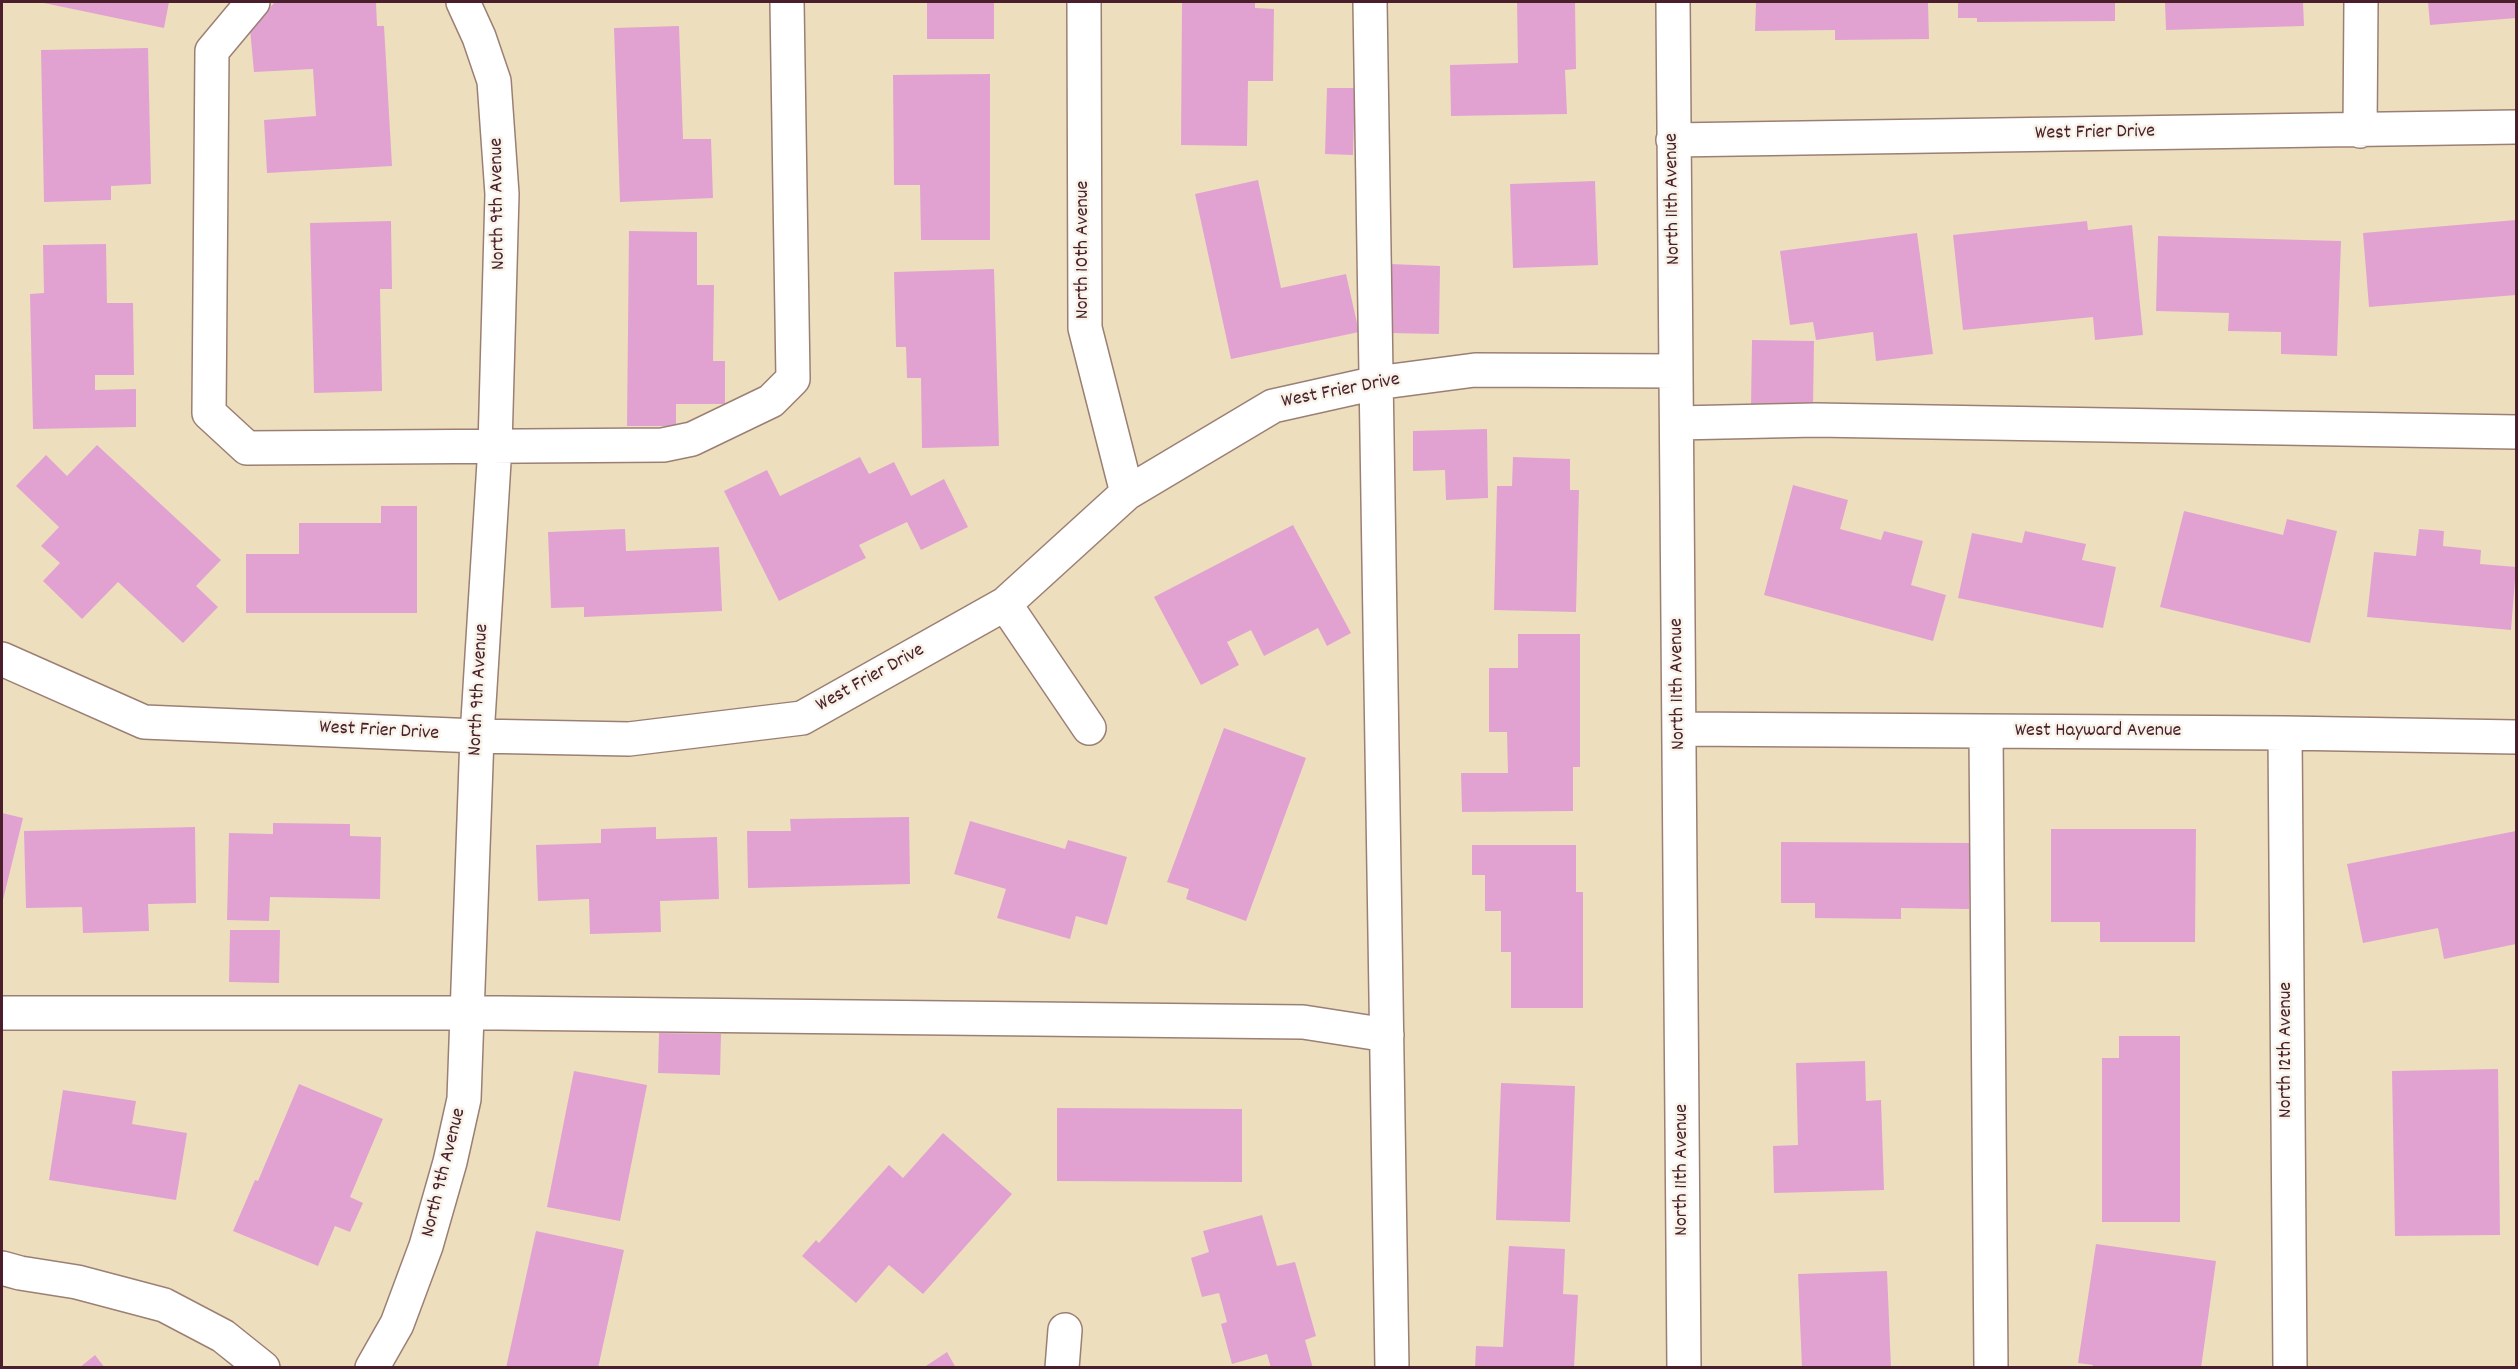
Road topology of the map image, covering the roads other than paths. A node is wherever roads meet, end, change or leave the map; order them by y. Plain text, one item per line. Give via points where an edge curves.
1 (253, 2) edge
2 (463, 2) edge
3 (787, 2) edge
4 (1084, 2) edge
5 (1370, 2) edge
6 (1672, 2) edge
7 (2361, 2) edge
8 (2517, 127) edge
9 (2360, 131) junction
10 (1673, 140) junction
11 (1676, 371) junction
12 (1376, 383) junction
13 (1677, 423) junction
14 (2517, 432) edge
15 (495, 446) junction
16 (1127, 493) junction
17 (1005, 604) junction
18 (2, 659) edge
19 (1089, 728) dead end
20 (1679, 729) junction
21 (1986, 732) junction
22 (2285, 733) junction
23 (477, 736) junction
24 (2517, 737) edge
25 (2, 1013) edge
26 (466, 1013) junction
27 (1387, 1035) junction
28 (2, 1268) edge
29 (1065, 1330) dead end
30 (263, 1368) edge
31 (372, 1368) edge
32 (1062, 1368) edge
33 (1392, 1368) edge
34 (1684, 1368) edge
35 (1991, 1368) edge
36 (2290, 1368) edge

1 - 15 street via 212,51 208,413 247,448
2 - 15 street, North 9th Avenue via 494,81 498,129 502,194
3 - 15 street via 793,379 771,401 692,439 663,445
4 - 16 street, North 10th Avenue via 1084,328
5 - 12 street
6 - 10 street, North 11th Avenue
7 - 9 street
8 - 9 street, West Frier Drive
9 - 10 street, West Frier Drive
10 - 11 street, North 11th Avenue
11 - 12 street, West Frier Drive via 1475,370
11 - 13 street, North 11th Avenue
12 - 16 street, West Frier Drive via 1273,406
12 - 27 street
13 - 14 street via 1816,420
13 - 20 street, North 11th Avenue
15 - 23 street, North 9th Avenue
16 - 17 street, West Frier Drive
17 - 19 street
17 - 23 street, West Frier Drive via 802,718 628,739
18 - 23 street, West Frier Drive via 144,722
20 - 21 street, West Hayward Avenue
20 - 34 street, North 11th Avenue
21 - 22 street, West Hayward Avenue
21 - 35 street
22 - 24 street, West Hayward Avenue
22 - 36 street, North 12th Avenue
23 - 26 street, North 9th Avenue
25 - 26 street
26 - 27 street via 1303,1022
26 - 31 street, North 9th Avenue via 464,1099 450,1162 426,1246 397,1324
27 - 33 street
28 - 30 street via 77,1282 164,1305 223,1336
29 - 32 street

